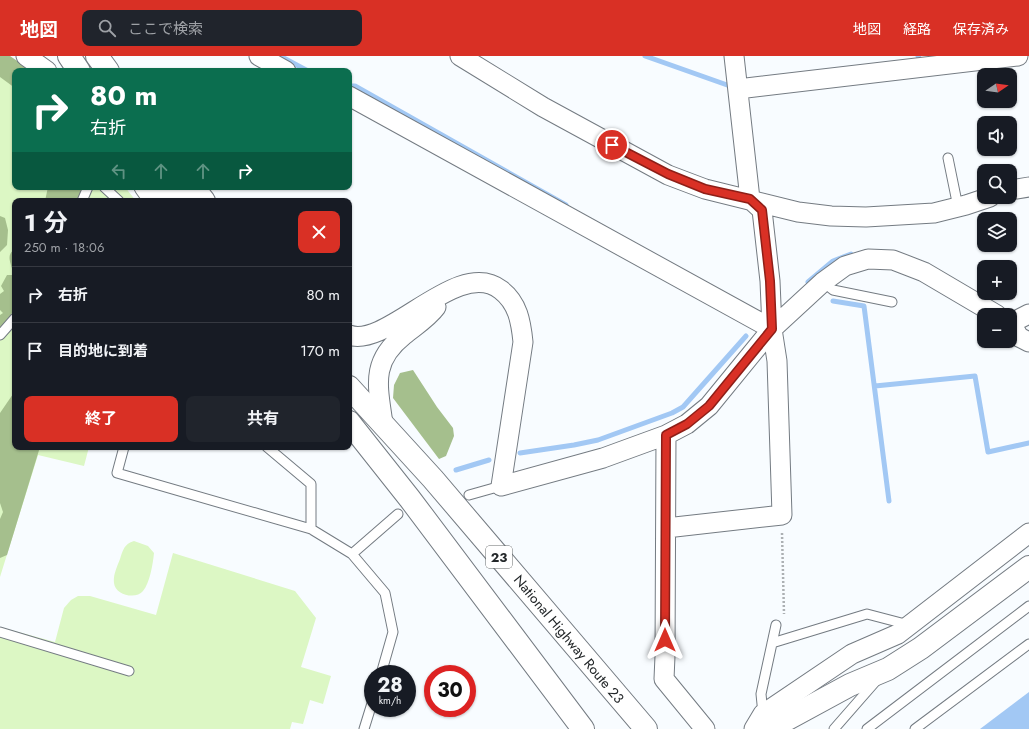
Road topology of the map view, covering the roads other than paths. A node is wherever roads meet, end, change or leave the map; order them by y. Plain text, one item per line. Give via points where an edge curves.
1 (26, 56) edge
2 (50, 56) edge
3 (69, 56) edge
4 (97, 56) edge
5 (259, 56) edge
6 (460, 56) edge
7 (734, 56) edge
8 (1018, 56) edge
9 (43, 68) edge
10 (56, 68) edge
11 (77, 68) edge
12 (106, 68) edge
13 (281, 68) edge
14 (738, 89) junction
15 (352, 98) edge
16 (948, 158) dead end
17 (1029, 187) edge
18 (1017, 189) edge
19 (107, 190) edge
20 (195, 190) edge
21 (116, 198) edge
22 (202, 198) edge
23 (750, 199) junction
24 (977, 201) edge
25 (958, 207) junction
26 (823, 282) junction
27 (448, 292) junction
28 (892, 302) dead end
29 (986, 308) edge
30 (1029, 314) edge
31 (1017, 317) edge
32 (12, 322) edge
33 (772, 329) junction
34 (1017, 334) edge
35 (0, 336) edge
36 (352, 336) edge
37 (1029, 342) edge
38 (352, 390) edge
39 (383, 424) junction
40 (352, 426) edge
41 (666, 435) junction
42 (123, 450) edge
43 (271, 450) edge
44 (501, 486) junction
45 (469, 495) dead end
46 (398, 514) dead end
47 (666, 528) junction
48 (311, 529) junction
49 (1029, 533) edge
50 (352, 554) junction
51 (1029, 567) edge
52 (1029, 606) edge
53 (776, 625) road end
54 (908, 625) junction
55 (0, 632) edge
56 (772, 643) junction
57 (1029, 644) edge
58 (384, 665) edge
59 (888, 669) junction
60 (129, 671) dead end
61 (368, 717) edge
62 (762, 724) edge
63 (364, 729) edge
64 (583, 729) edge
65 (646, 729) edge
66 (705, 729) edge
67 (834, 729) edge
68 (867, 729) edge
69 (915, 729) edge

1 - 9 street
2 - 10 street
3 - 11 main road
4 - 12 main road
5 - 13 street
6 - 23 street via 543,107 668,174 705,189
7 - 14 street
8 - 14 street
14 - 23 street
15 - 33 street
16 - 25 lane
17 - 18 street
19 - 21 lane
20 - 22 main road
23 - 25 street via 798,212 831,216 866,217 934,212
23 - 33 street via 762,210 770,281
24 - 25 street
26 - 28 lane via 833,290
26 - 29 street via 845,266 868,259 893,260 924,272
26 - 33 street
27 - 36 street via 374,333
27 - 39 street via 433,312 388,350 381,364 377,382
27 - 44 street via 472,284 494,285 510,298 521,320 523,342
30 - 31 street
32 - 35 lane
33 - 41 street via 709,406 687,424
33 - 47 street via 777,361 782,515
34 - 37 street
38 - 39 main road, National Highway Route 23 / 23
39 - 65 main road, National Highway Route 23 / 23
40 - 64 main road, 23
41 - 44 street via 603,458
41 - 47 street
42 - 48 lane via 117,473
43 - 48 lane via 311,484
44 - 45 lane
46 - 50 lane
47 - 66 street via 664,679
48 - 50 lane
49 - 54 street
50 - 58 lane via 385,593 393,632
51 - 59 main road via 921,648
52 - 68 lane
53 - 56 lane
54 - 56 lane via 867,614
54 - 62 street via 898,634 852,654
55 - 60 lane
56 - 62 lane via 761,694
57 - 69 lane
59 - 62 main road
59 - 67 lane
61 - 63 lane

